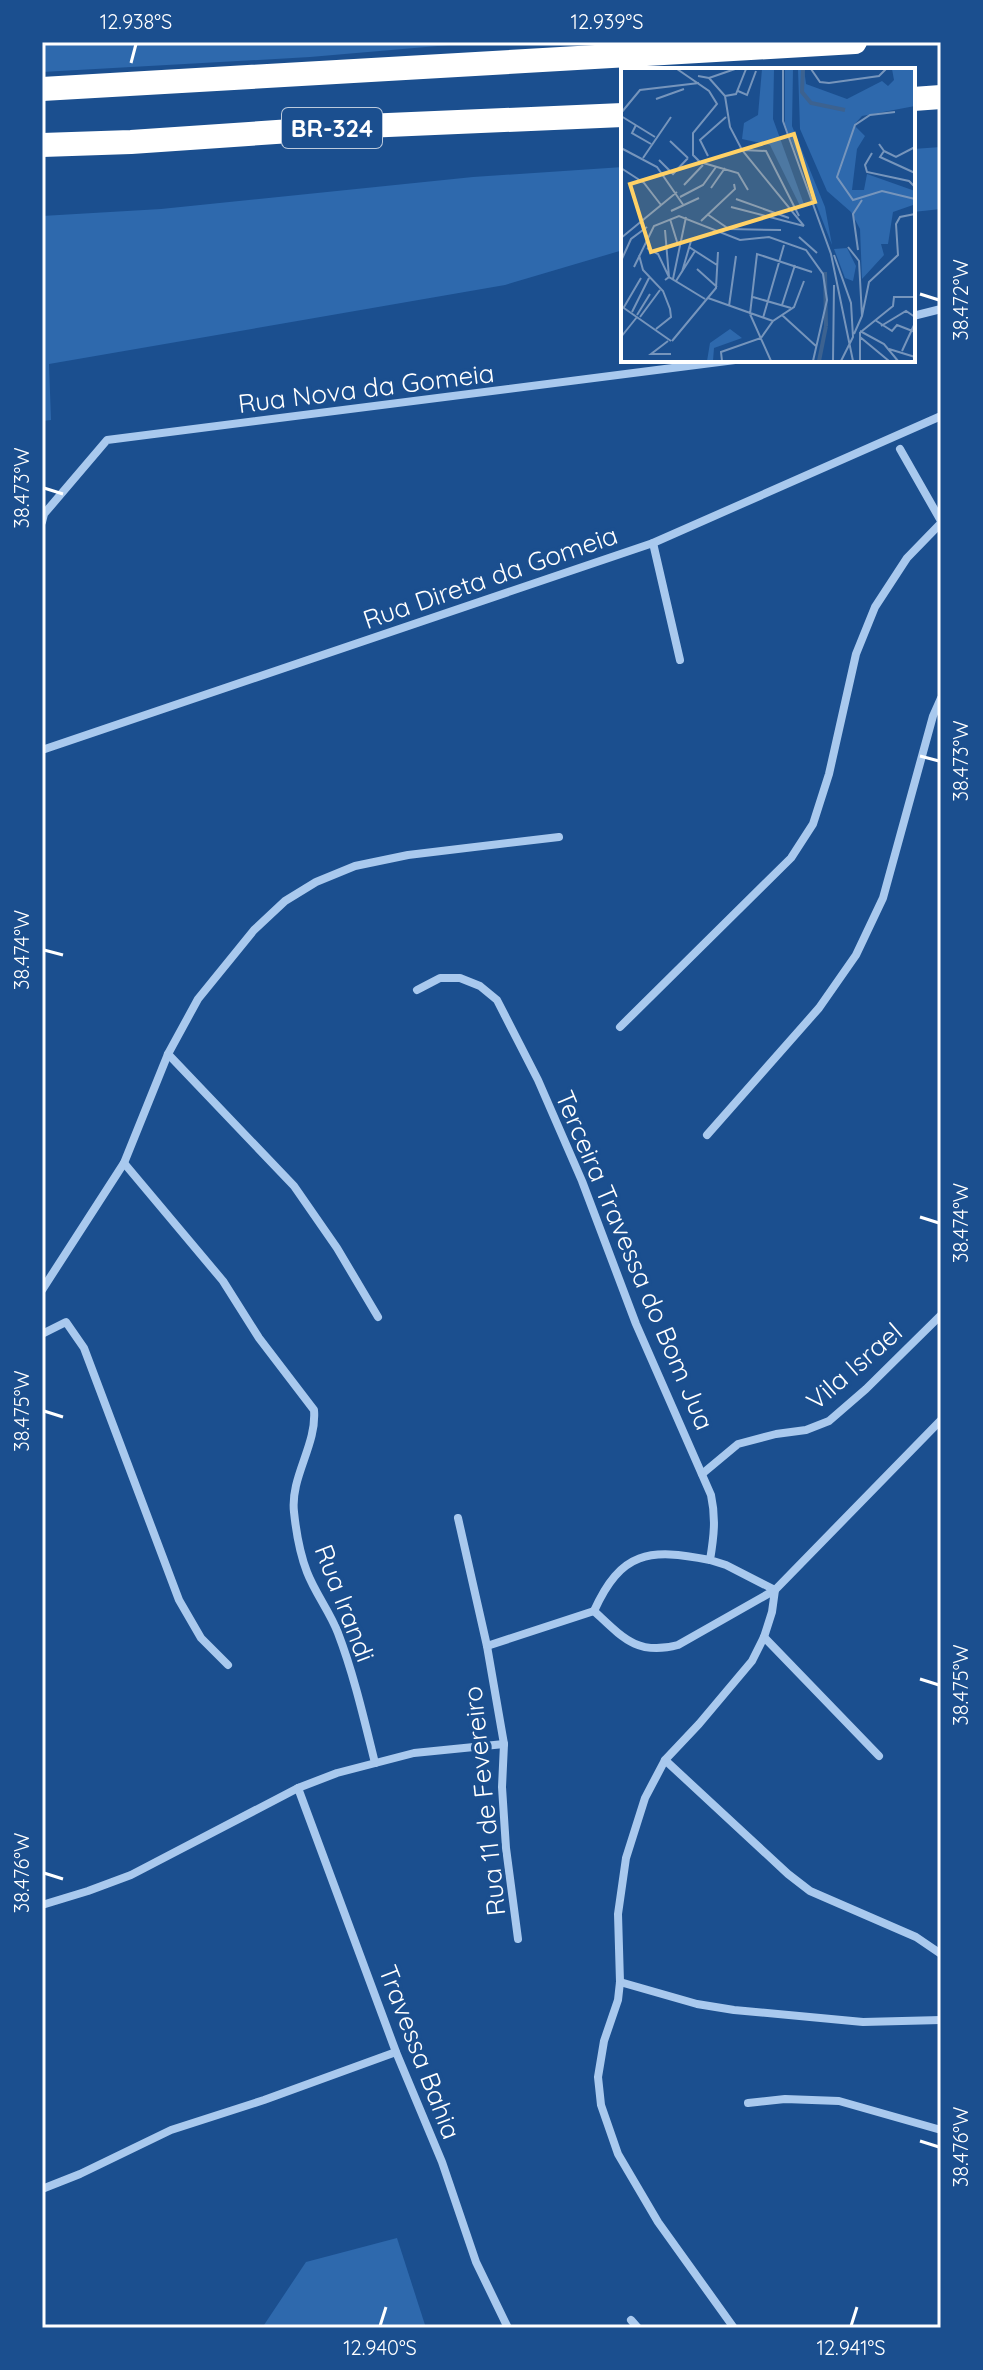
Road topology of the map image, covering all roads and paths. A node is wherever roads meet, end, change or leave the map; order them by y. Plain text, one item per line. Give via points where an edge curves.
1 (855, 42) edge
2 (42, 89) edge
3 (941, 97) edge
4 (915, 99) edge
5 (621, 115) edge
6 (42, 145) edge
7 (941, 309) edge
8 (915, 316) edge
9 (719, 362) edge
10 (941, 416) edge
11 (900, 449) dead end
12 (42, 522) edge
13 (941, 522) edge
14 (653, 543) junction
15 (680, 660) dead end
16 (941, 698) edge
17 (42, 750) edge
18 (559, 837) dead end
19 (417, 990) dead end
20 (620, 1027) dead end
21 (168, 1054) junction
22 (707, 1135) dead end
23 (124, 1163) junction
24 (42, 1290) edge
25 (941, 1315) edge
26 (378, 1317) dead end
27 (42, 1334) edge
28 (941, 1420) edge
29 (702, 1474) junction
30 (458, 1518) dead end
31 (710, 1560) junction
32 (775, 1590) junction
33 (594, 1611) junction
34 (764, 1637) junction
35 (487, 1646) junction
36 (228, 1665) dead end
37 (504, 1744) junction
38 (879, 1756) dead end
39 (665, 1760) junction
40 (375, 1763) junction
41 (298, 1788) junction
42 (42, 1905) edge
43 (518, 1939) dead end
44 (941, 1954) edge
45 (620, 1982) junction
46 (941, 2020) edge
47 (396, 2052) junction
48 (748, 2103) dead end
49 (941, 2130) edge
50 (42, 2189) edge
51 (631, 2320) dead end
52 (508, 2328) edge
53 (638, 2328) edge
54 (734, 2328) edge

1 - 2 highway, BR-324
3 - 4 highway
5 - 6 highway, BR-324
7 - 8 street
9 - 12 street, Rua Nova da Gomeia via 107,440
10 - 14 street, Rua Direta da Gomeia
11 - 13 street
13 - 20 street via 907,558 875,607 856,654 813,824 791,858
14 - 15 street
14 - 17 street, Rua Direta da Gomeia
16 - 22 street via 883,898 856,955 819,1008
18 - 21 street via 408,855 355,866 316,882 285,901 245,939 198,999
19 - 29 street, Terceira Travessa do Bom Jua via 440,978 460,978 497,1000 582,1181 636,1324
21 - 23 street
21 - 26 street via 294,1186
23 - 24 street
23 - 40 street, Rua Irandi via 223,1281 314,1410 294,1506 296,1524 307,1572 352,1673
25 - 29 street, Vila Israel via 829,1421 738,1444
27 - 36 street via 66,1322 84,1348 179,1600 201,1638
28 - 32 street
29 - 31 street, Terceira Travessa do Bom Jua via 715,1515
30 - 35 street, Rua 11 de Fevereiro
31 - 32 street
31 - 33 street via 666,1554 636,1559 614,1575
32 - 33 street via 664,1649 641,1647
32 - 34 street
33 - 35 street
34 - 38 street
34 - 39 street via 752,1661
35 - 37 street, Rua 11 de Fevereiro
37 - 40 street via 414,1753
37 - 43 street, Rua 11 de Fevereiro via 506,1848
39 - 44 street via 810,1891 916,1937
39 - 45 street via 645,1798 626,1858 618,1914
40 - 41 street
41 - 42 street via 131,1875
41 - 47 street, Travessa Bahia
45 - 46 street via 734,2010 863,2022
45 - 54 street via 599,2068 609,2130 658,2222
47 - 50 street via 171,2130
47 - 52 street, Travessa Bahia via 476,2262
48 - 49 street via 839,2101
51 - 53 street

